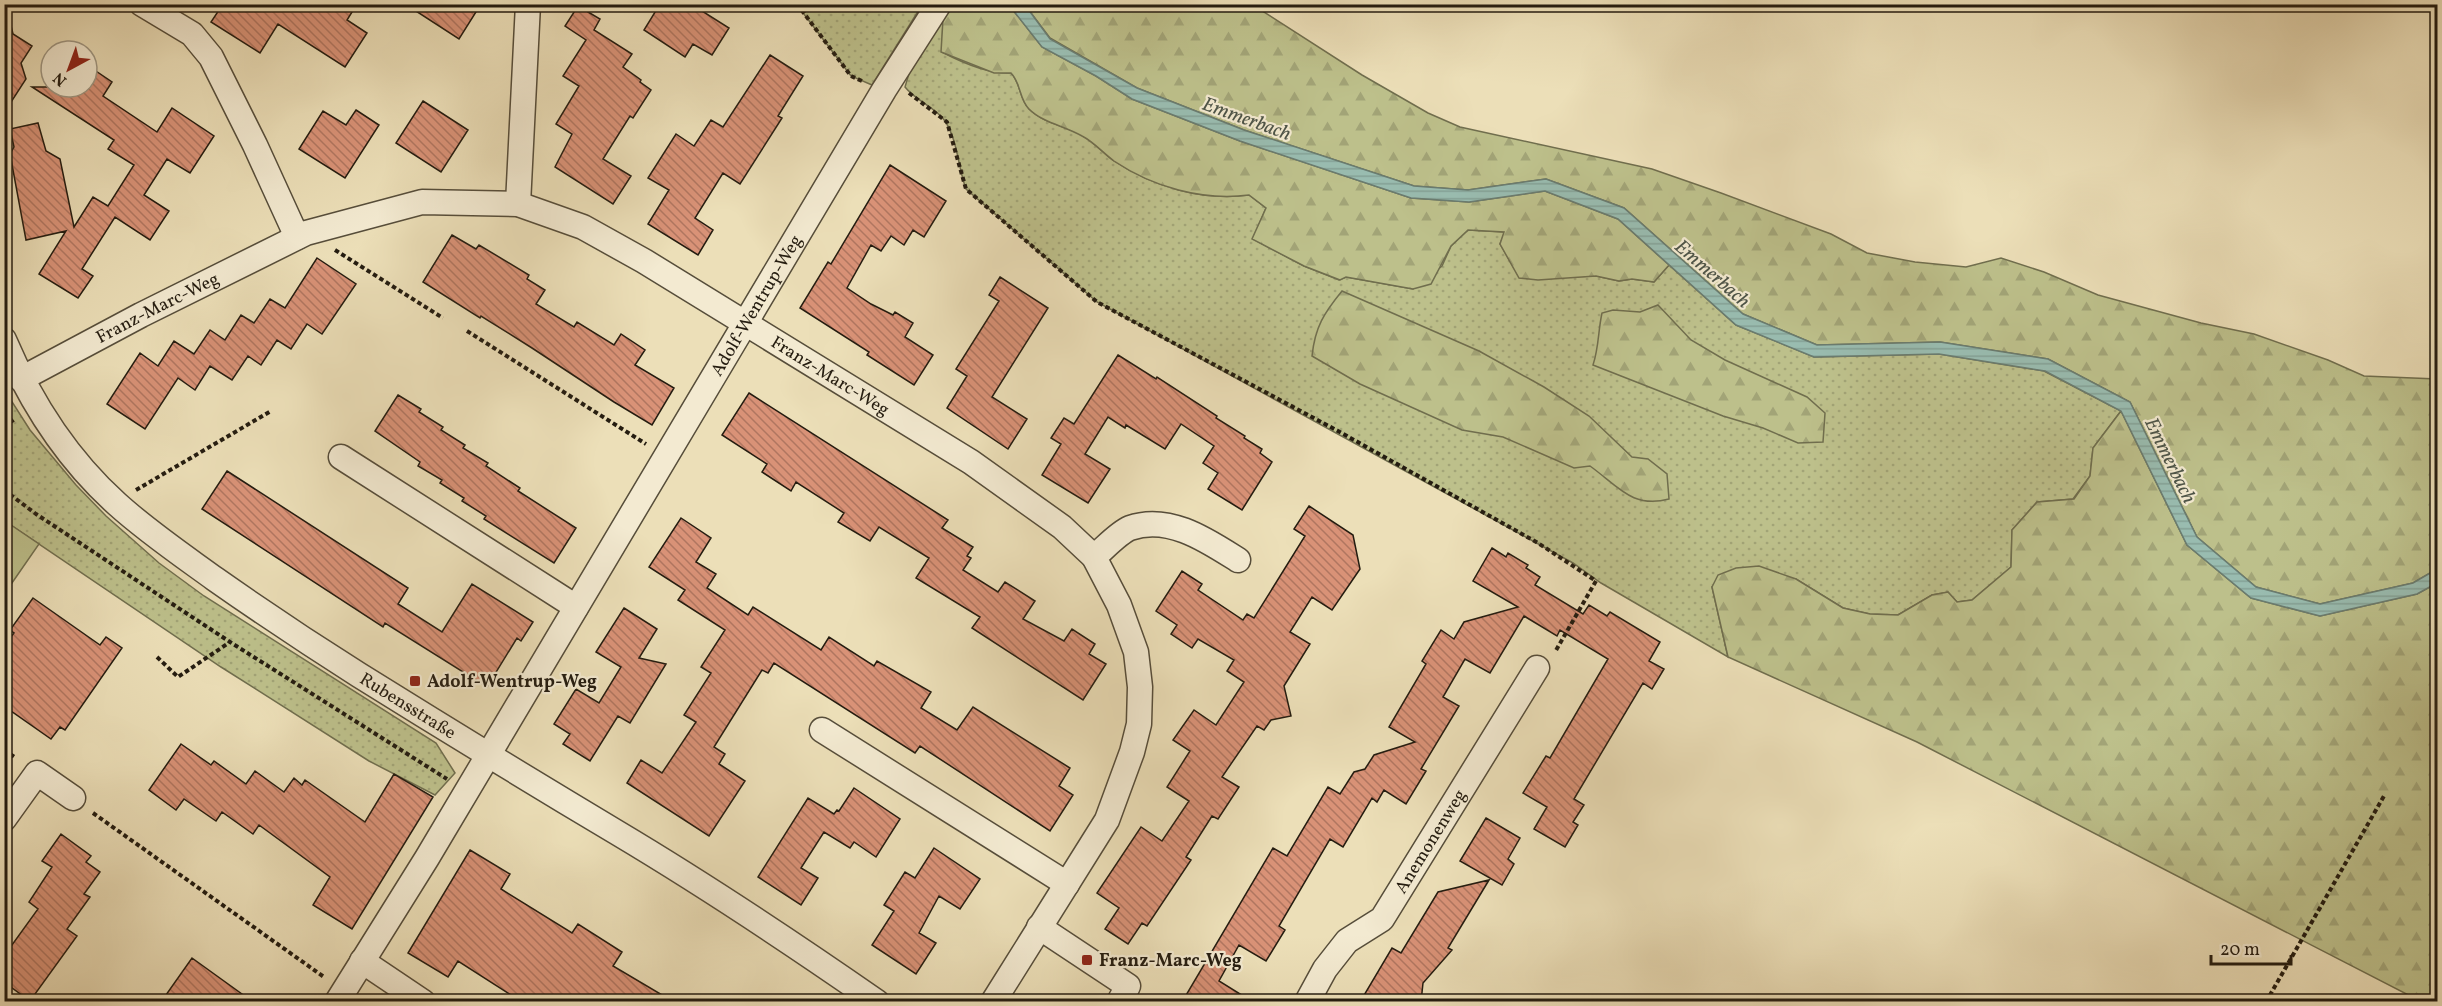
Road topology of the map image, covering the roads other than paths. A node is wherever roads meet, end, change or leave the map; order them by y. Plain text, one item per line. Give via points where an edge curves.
1 (142, 4) edge
2 (528, 4) edge
3 (939, 4) edge
4 (518, 204) junction
5 (302, 235) junction
6 (745, 323) junction
7 (4, 340) edge
8 (21, 379) junction
9 (341, 457) dead end
10 (1094, 557) junction
11 (1238, 560) dead end
12 (576, 607) junction
13 (1537, 668) road end
14 (822, 730) dead end
15 (486, 755) junction
16 (73, 798) road end
17 (4, 819) edge
18 (1067, 884) junction
19 (1039, 927) junction
20 (362, 961) junction
21 (340, 997) edge
22 (998, 1000) edge
23 (423, 1002) edge
24 (878, 1002) edge
25 (1119, 1002) edge
26 (1307, 1002) edge

1 - 5 street via 192,34 211,57
2 - 4 street
3 - 6 street, Adolf-Wentrup-Weg
4 - 5 street, Franz-Marc-Weg via 422,202
4 - 6 street, Franz-Marc-Weg via 583,227
5 - 8 street, Franz-Marc-Weg
6 - 10 street, Franz-Marc-Weg via 971,462 1062,527
6 - 12 street, Adolf-Wentrup-Weg
7 - 8 street, Rubensstraße
8 - 15 street, Rubensstraße via 51,428 82,467 149,532 282,627
9 - 12 street
10 - 11 street via 1129,528 1148,524 1168,525 1207,540
10 - 18 street, Franz-Marc-Weg via 1119,604 1136,652 1139,724 1107,820
12 - 15 street, Adolf-Wentrup-Weg
13 - 26 street, Anemonenweg via 1382,918 1347,942 1325,969
14 - 18 street
15 - 20 street, Adolf-Wentrup-Weg
15 - 24 street, Rubensstraße via 637,844
16 - 17 street via 37,773
18 - 19 street, Franz-Marc-Weg
19 - 22 street, Franz-Marc-Weg
19 - 25 street via 1128,986
20 - 21 street, Adolf-Wentrup-Weg
20 - 23 street

